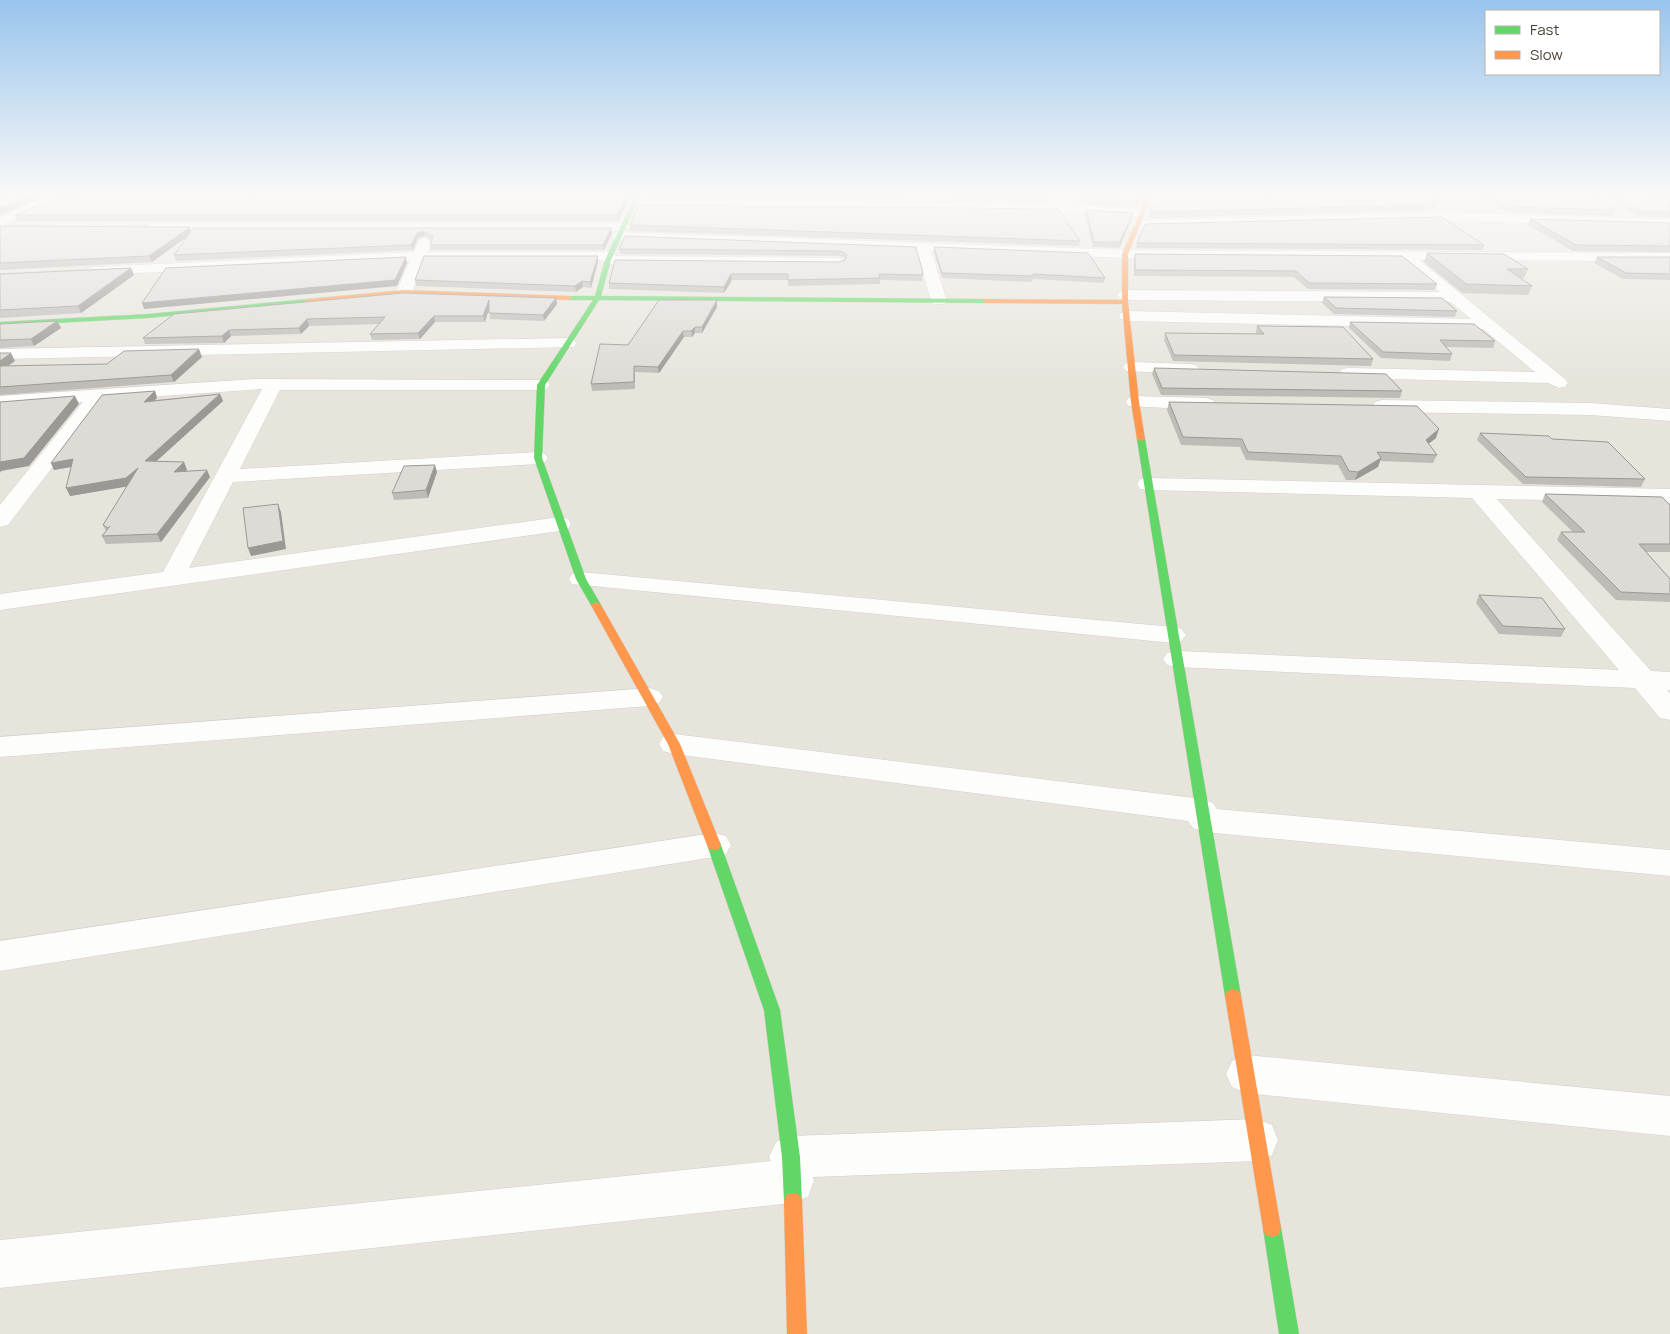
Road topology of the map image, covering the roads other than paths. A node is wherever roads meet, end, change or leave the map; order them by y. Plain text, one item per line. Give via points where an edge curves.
1 (368, 258) edge
2 (418, 258) edge
3 (609, 258) edge
4 (624, 258) edge
5 (926, 258) edge
6 (1125, 258) edge
7 (1408, 258) edge
8 (848, 262) edge
9 (907, 262) edge
10 (927, 262) junction
11 (80, 271) edge
12 (404, 292) junction
13 (1455, 297) junction
14 (597, 299) junction
15 (939, 301) junction
16 (1126, 305) junction
17 (0, 324) edge
18 (1487, 324) junction
19 (568, 343) junction
20 (0, 354) edge
21 (1132, 367) junction
22 (1210, 369) edge
23 (1328, 372) edge
24 (1553, 378) junction
25 (274, 384) junction
26 (541, 385) junction
27 (98, 395) junction
28 (0, 402) edge
29 (1135, 402) junction
30 (1224, 404) edge
31 (1363, 406) edge
32 (1591, 409) junction
33 (1670, 415) edge
34 (538, 458) junction
35 (225, 476) junction
36 (1148, 484) junction
37 (1478, 491) junction
38 (1668, 498) edge
39 (0, 520) edge
40 (560, 524) junction
41 (172, 578) junction
42 (581, 579) junction
43 (0, 602) edge
44 (1175, 647) junction
45 (1643, 680) junction
46 (1670, 681) edge
47 (649, 697) junction
48 (1670, 711) edge
49 (674, 744) junction
50 (0, 747) edge
51 (1203, 815) junction
52 (714, 844) junction
53 (1670, 863) edge
54 (0, 956) edge
55 (1246, 1074) junction
56 (1670, 1116) edge
57 (1257, 1140) junction
58 (791, 1169) junction
59 (0, 1264) edge
60 (797, 1334) edge
61 (1289, 1334) edge

1 - 11 street
2 - 12 street
3 - 14 street
4 - 8 street
5 - 10 street
6 - 16 street
7 - 13 street
9 - 10 street
10 - 15 street
12 - 14 street
12 - 17 street via 148,316
13 - 16 street
13 - 18 street
14 - 15 street
14 - 19 street
15 - 16 street
16 - 18 street
16 - 21 street
18 - 24 street
19 - 20 street
19 - 26 street
21 - 22 street
21 - 29 street
23 - 24 street
24 - 32 street
25 - 26 street
25 - 27 street
25 - 35 street
26 - 34 street
27 - 28 street
27 - 39 street
29 - 30 street
29 - 36 street
31 - 32 street
32 - 33 street
34 - 35 street
34 - 40 street
35 - 41 street
36 - 37 street
36 - 44 street
37 - 38 street
37 - 45 street
40 - 41 street
40 - 42 street
41 - 43 street
42 - 44 street
42 - 47 street
44 - 45 street
44 - 51 street
45 - 46 street
45 - 48 street
47 - 49 street
47 - 50 street
49 - 51 street
49 - 52 street
51 - 53 street
51 - 55 street
52 - 54 street
52 - 58 street via 772,1010
55 - 56 street
55 - 57 street
57 - 58 street
57 - 61 street
58 - 59 street
58 - 60 street

